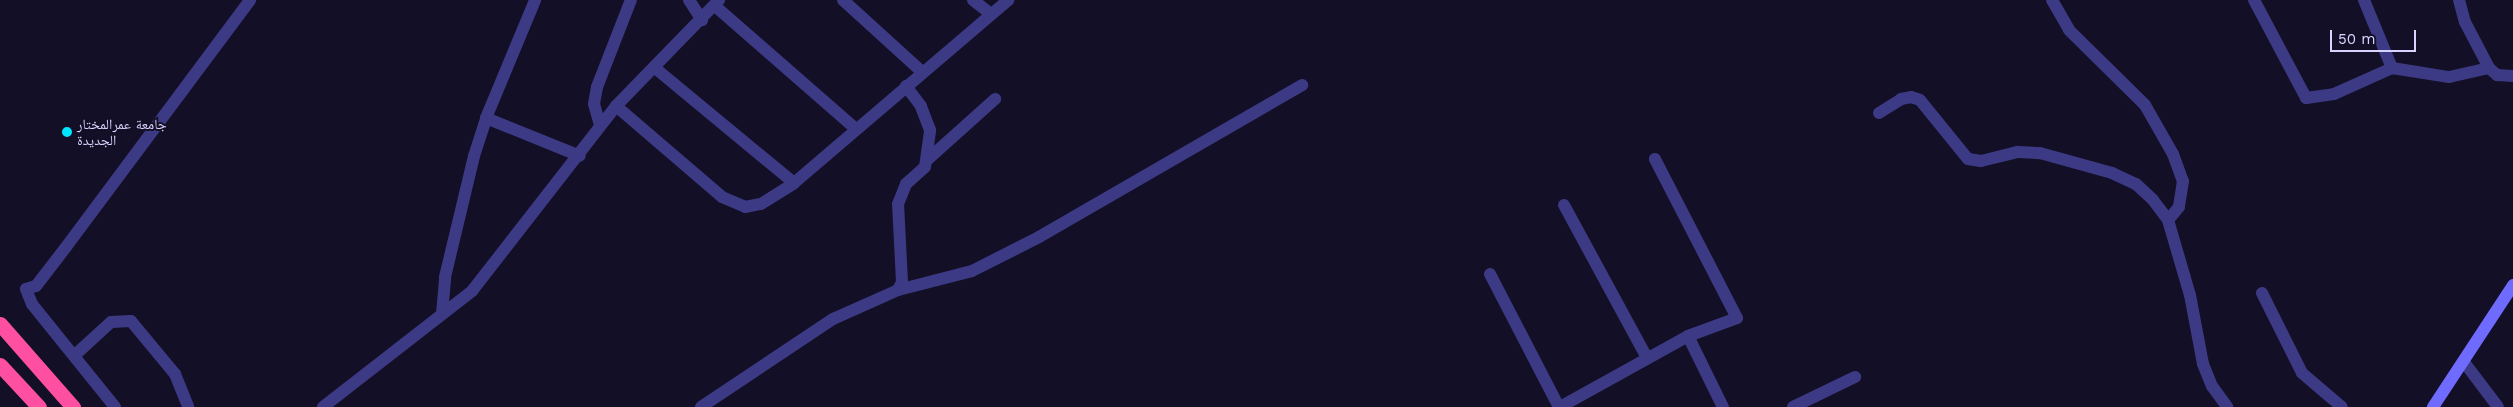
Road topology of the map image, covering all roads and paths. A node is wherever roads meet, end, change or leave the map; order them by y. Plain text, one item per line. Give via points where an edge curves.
1 (250, 0) edge
2 (534, 0) edge
3 (631, 0) edge
4 (689, 0) edge
5 (843, 0) edge
6 (973, 0) edge
7 (1008, 0) edge
8 (2052, 0) edge
9 (2254, 0) edge
10 (2364, 0) edge
11 (2459, 0) edge
12 (717, 3) edge
13 (991, 14) junction
14 (702, 20) junction
15 (654, 68) junction
16 (2392, 68) junction
17 (2489, 68) junction
18 (922, 72) junction
19 (2513, 76) edge
20 (1302, 85) dead end
21 (906, 86) junction
22 (995, 99) dead end
23 (616, 106) junction
24 (1879, 113) dead end
25 (486, 118) junction
26 (600, 125) junction
27 (856, 129) junction
28 (580, 156) junction
29 (1655, 159) dead end
30 (926, 161) junction
31 (794, 183) junction
32 (1564, 205) dead end
33 (2168, 220) junction
34 (1490, 274) dead end
35 (2513, 286) edge
36 (898, 290) junction
37 (2262, 293) dead end
38 (442, 314) junction
39 (0, 324) edge
40 (1688, 336) junction
41 (75, 355) junction
42 (1647, 358) junction
43 (2464, 362) junction
44 (0, 365) edge
45 (1855, 377) dead end
46 (39, 407) edge
47 (73, 407) edge
48 (115, 407) edge
49 (188, 407) edge
50 (323, 407) edge
51 (701, 407) edge
52 (1560, 407) edge
53 (1723, 407) edge
54 (1793, 407) edge
55 (2227, 407) edge
56 (2342, 407) edge
57 (2433, 407) edge
58 (2498, 407) edge

1 - 41 street via 36,286 26,290 30,301
2 - 25 street
3 - 26 street via 597,87 594,104
4 - 14 street
5 - 18 street
6 - 13 street
7 - 13 street
8 - 33 street via 2069,30 2146,105 2173,154 2183,181 2179,207
9 - 16 street via 2306,98 2334,94
10 - 16 street
11 - 17 street via 2465,22
12 - 14 street
12 - 27 street
13 - 18 street
14 - 15 street
15 - 23 street
15 - 31 street
16 - 17 street via 2449,77
17 - 19 street via 2497,75
18 - 21 street
20 - 36 street via 1039,237 972,271
21 - 27 street
21 - 30 street via 921,106 930,130
22 - 30 street
23 - 26 street
23 - 31 street via 733,203 745,206 761,204
24 - 33 street via 1911,96 1920,100 1968,159 1981,161 2018,152 2040,153 2112,173 2136,184
25 - 28 street
25 - 38 street via 445,277
26 - 28 street
27 - 31 street
28 - 38 street via 490,271 472,291
29 - 40 street via 1737,318
30 - 36 street via 926,167 906,184 898,204 902,282
32 - 42 street
33 - 55 street via 2190,296 2203,364 2212,386
34 - 52 street
35 - 43 street
36 - 51 street via 833,319
37 - 56 street via 2302,374
38 - 50 street
39 - 47 highway
40 - 42 street
40 - 53 street
41 - 48 street
41 - 49 street via 111,322 131,321 176,374
42 - 52 street
43 - 57 street
43 - 58 street
44 - 46 highway
45 - 54 street

